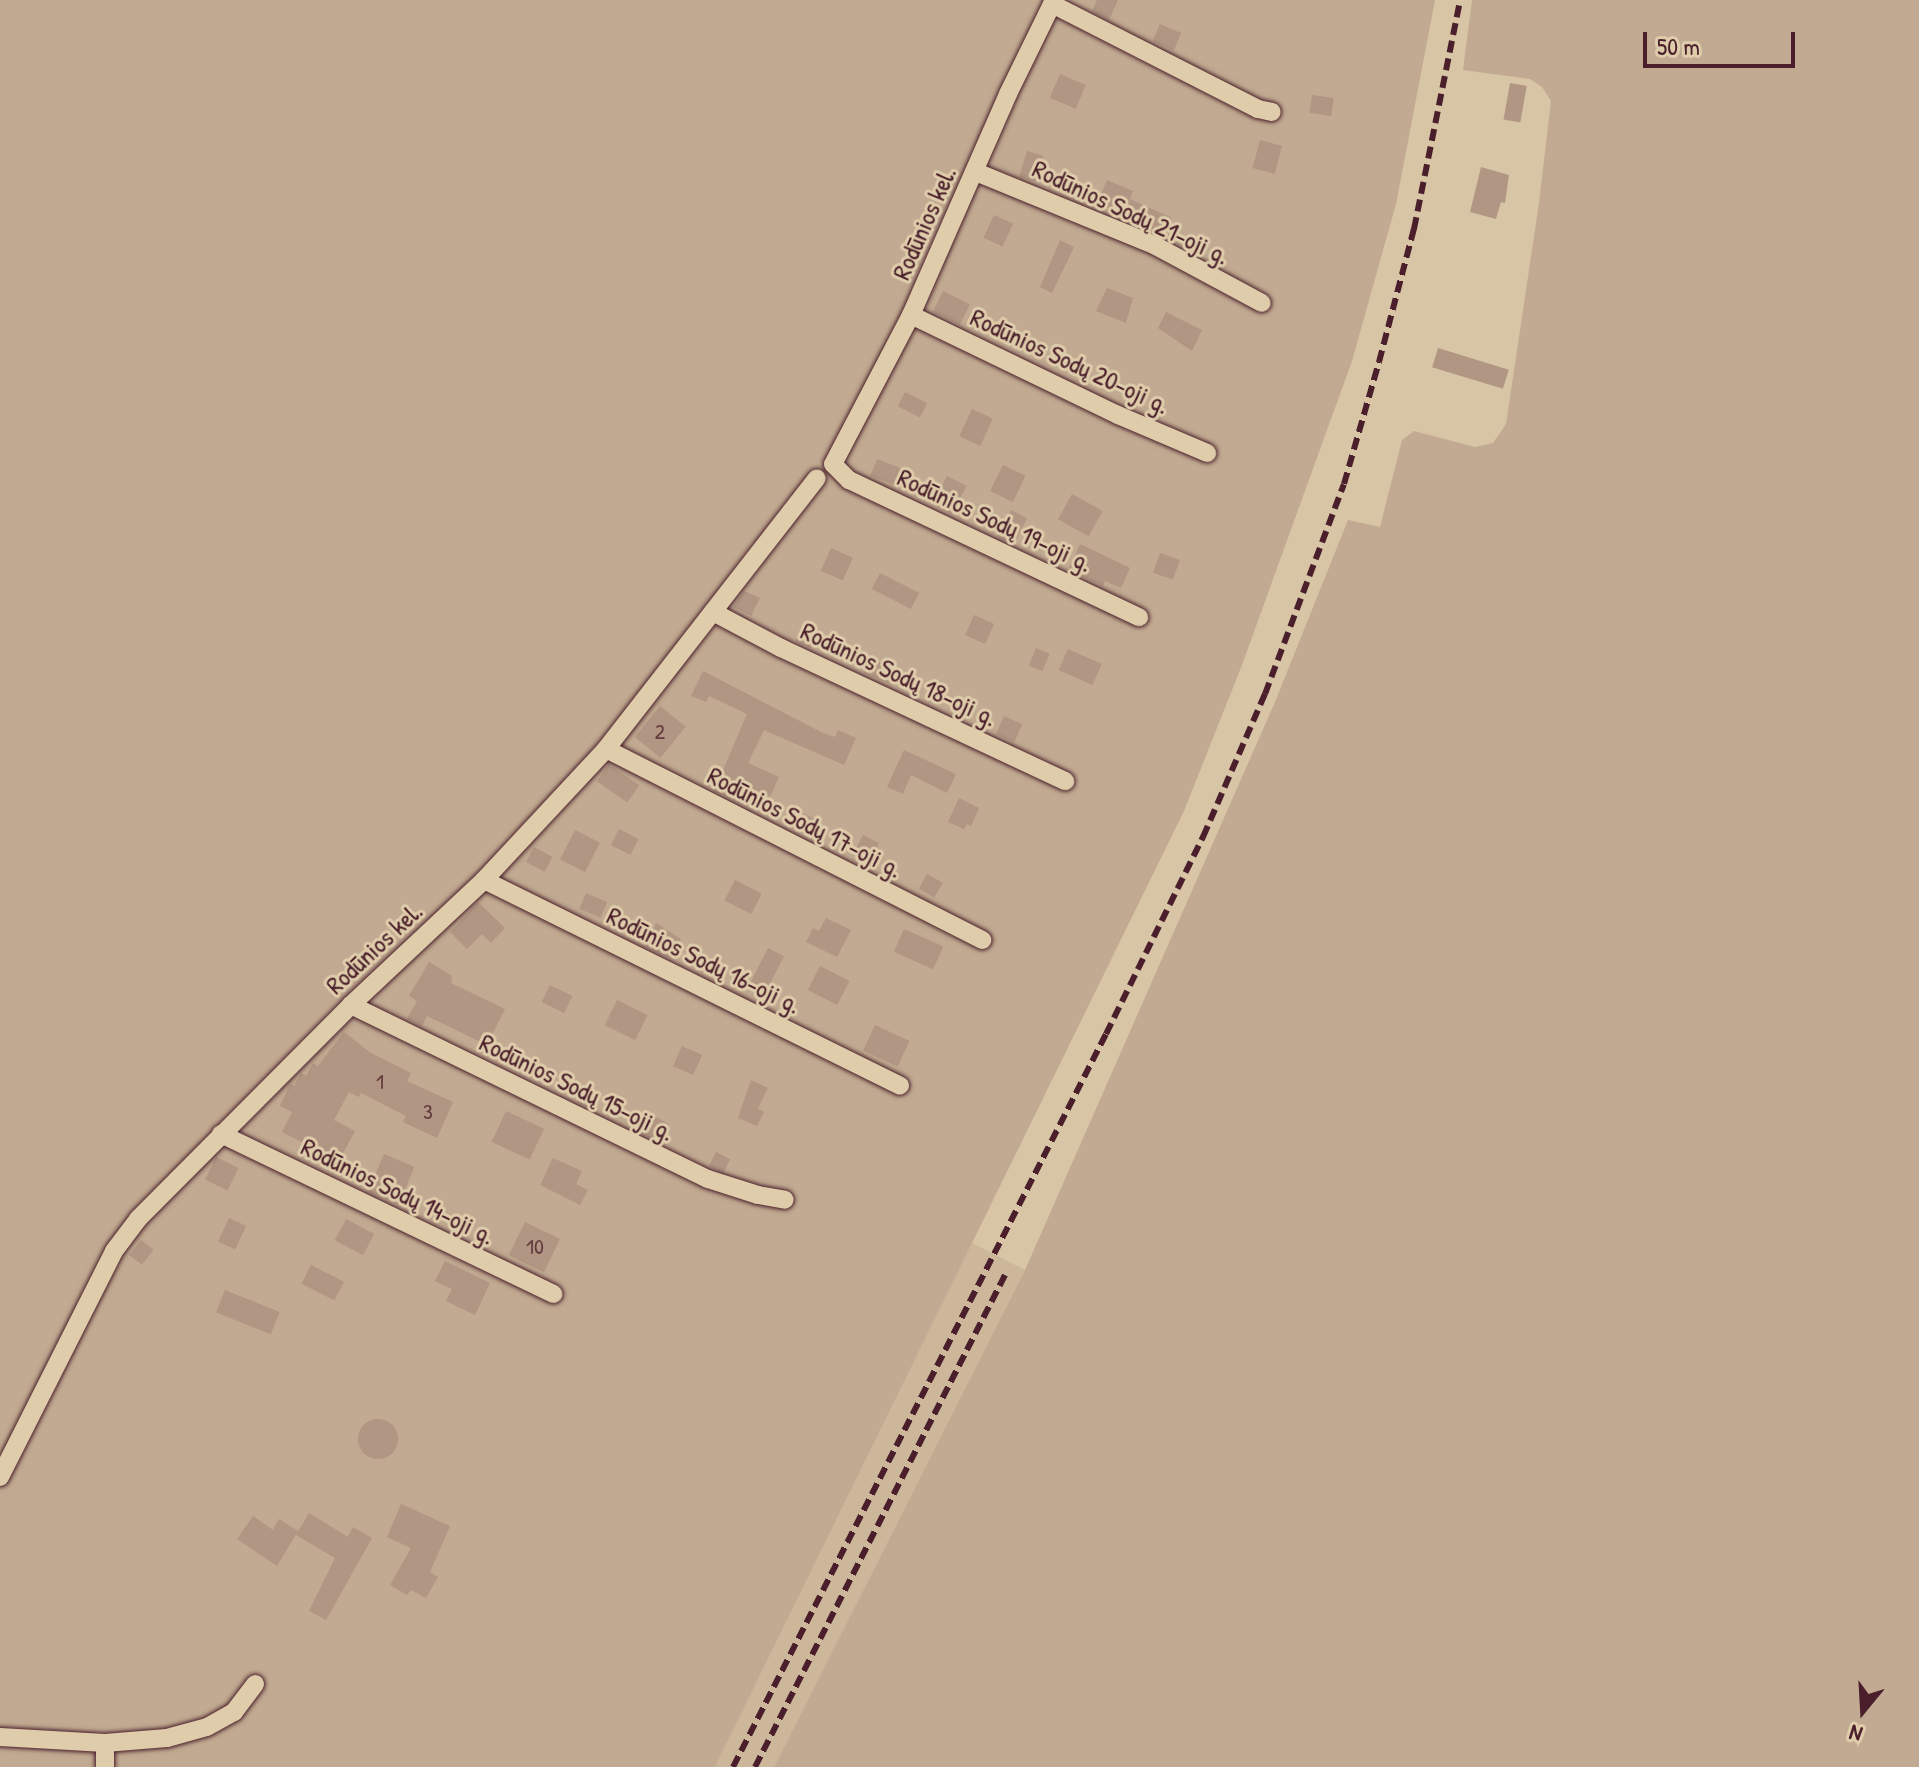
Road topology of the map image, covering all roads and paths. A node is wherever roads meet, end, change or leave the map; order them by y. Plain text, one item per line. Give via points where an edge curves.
1 (1053, 2) edge
2 (1272, 112) dead end
3 (976, 172) junction
4 (1262, 303) dead end
5 (911, 315) junction
6 (1207, 453) dead end
7 (833, 464) joint
8 (817, 478) dead end
9 (713, 612) junction
10 (1139, 617) dead end
11 (606, 749) junction
12 (1065, 781) dead end
13 (484, 880) junction
14 (982, 940) dead end
15 (351, 1005) junction
16 (900, 1086) dead end
17 (221, 1134) junction
18 (785, 1200) dead end
19 (554, 1294) dead end
20 (0, 1477) edge
21 (255, 1684) dead end
22 (0, 1737) edge
23 (105, 1743) junction
24 (105, 1767) edge

1 - 2 street
1 - 3 street, Rodūnios kel.
3 - 4 street, Rodūnios Sodų 21-oji g. via 1156,246
3 - 5 street, Rodūnios kel.
5 - 6 street, Rodūnios Sodų 20-oji g.
5 - 7 street, Rodūnios kel.
7 - 10 street, Rodūnios Sodų 19-oji g. via 849,480
8 - 9 street, Rodūnios kel.
9 - 11 street, Rodūnios kel.
9 - 12 street, Rodūnios Sodų 18-oji g.
11 - 13 street, Rodūnios kel.
11 - 14 street, Rodūnios Sodų 17-oji g.
13 - 15 street, Rodūnios kel.
13 - 16 street, Rodūnios Sodų 16-oji g.
15 - 17 street, Rodūnios kel.
15 - 18 street, Rodūnios Sodų 15-oji g. via 708,1179
17 - 19 street, Rodūnios Sodų 14-oji g.
17 - 20 street, Rodūnios kel. via 166,1187 114,1251
21 - 23 street via 234,1712 207,1727 167,1738
22 - 23 street
23 - 24 street

